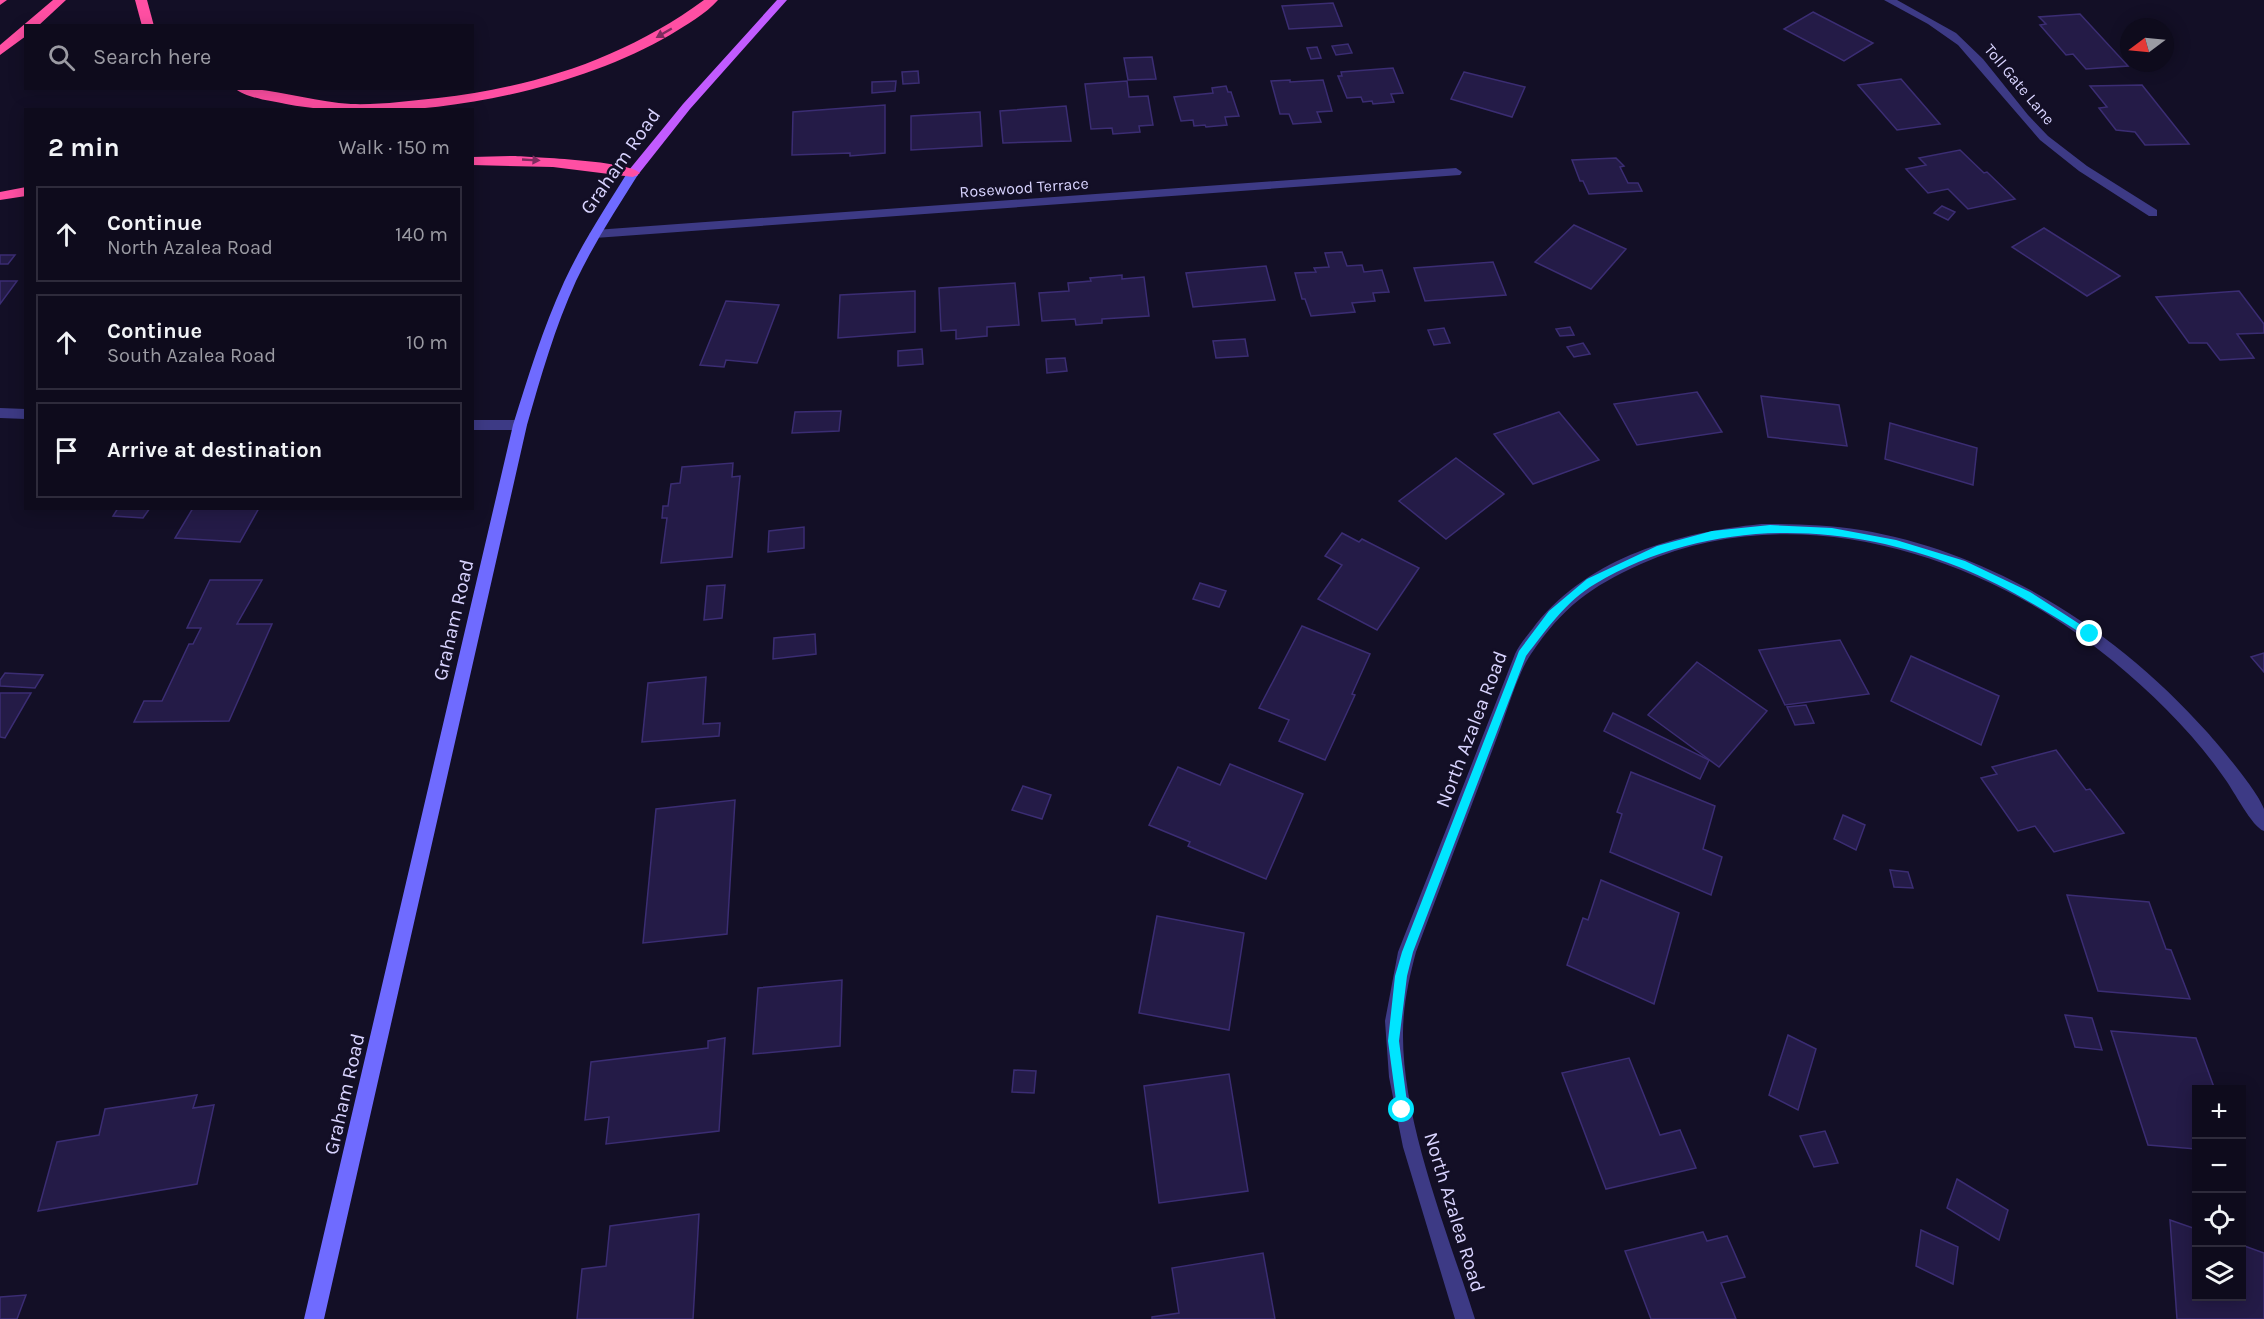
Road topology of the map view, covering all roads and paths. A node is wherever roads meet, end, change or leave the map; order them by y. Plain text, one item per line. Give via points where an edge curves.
1 (60, 0) edge
2 (141, 0) edge
3 (712, 0) edge
4 (782, 0) edge
5 (1889, 0) edge
6 (32, 24) edge
7 (147, 24) edge
8 (24, 31) edge
9 (0, 51) edge
10 (248, 90) edge
11 (352, 108) edge
12 (352, 108) edge
13 (474, 161) edge
14 (1456, 172) dead end
15 (633, 173) junction
16 (24, 191) edge
17 (0, 196) edge
18 (2153, 213) dead end
19 (595, 234) junction
20 (0, 413) edge
21 (24, 414) edge
22 (474, 425) edge
23 (520, 425) junction
24 (2264, 824) edge
25 (314, 1319) edge
26 (1465, 1319) edge

1 - 6 highway
2 - 7 highway
3 -> 11 highway via 667,32 623,56 574,74 476,97
4 - 15 main road, Graham Road via 703,84
5 - 18 street, Toll Gate Lane via 1940,27 1969,50 2015,109 2045,139 2082,169
8 - 9 highway
12 -> 10 highway via 301,103
13 -> 15 highway via 525,159
14 - 19 street, Rosewood Terrace
15 - 19 main road, Graham Road
16 - 17 highway
19 - 23 main road, Graham Road via 551,327
20 - 21 street
22 - 23 street
23 - 25 main road, Graham Road
24 - 26 street, North Azalea Road via 2241,784 2193,724 2156,688 2090,634 2027,595 1962,564 1896,543 1832,531 1770,529 1712,535 1657,550 1590,582 1552,614 1522,654 1401,976 1394,1041 1402,1110

